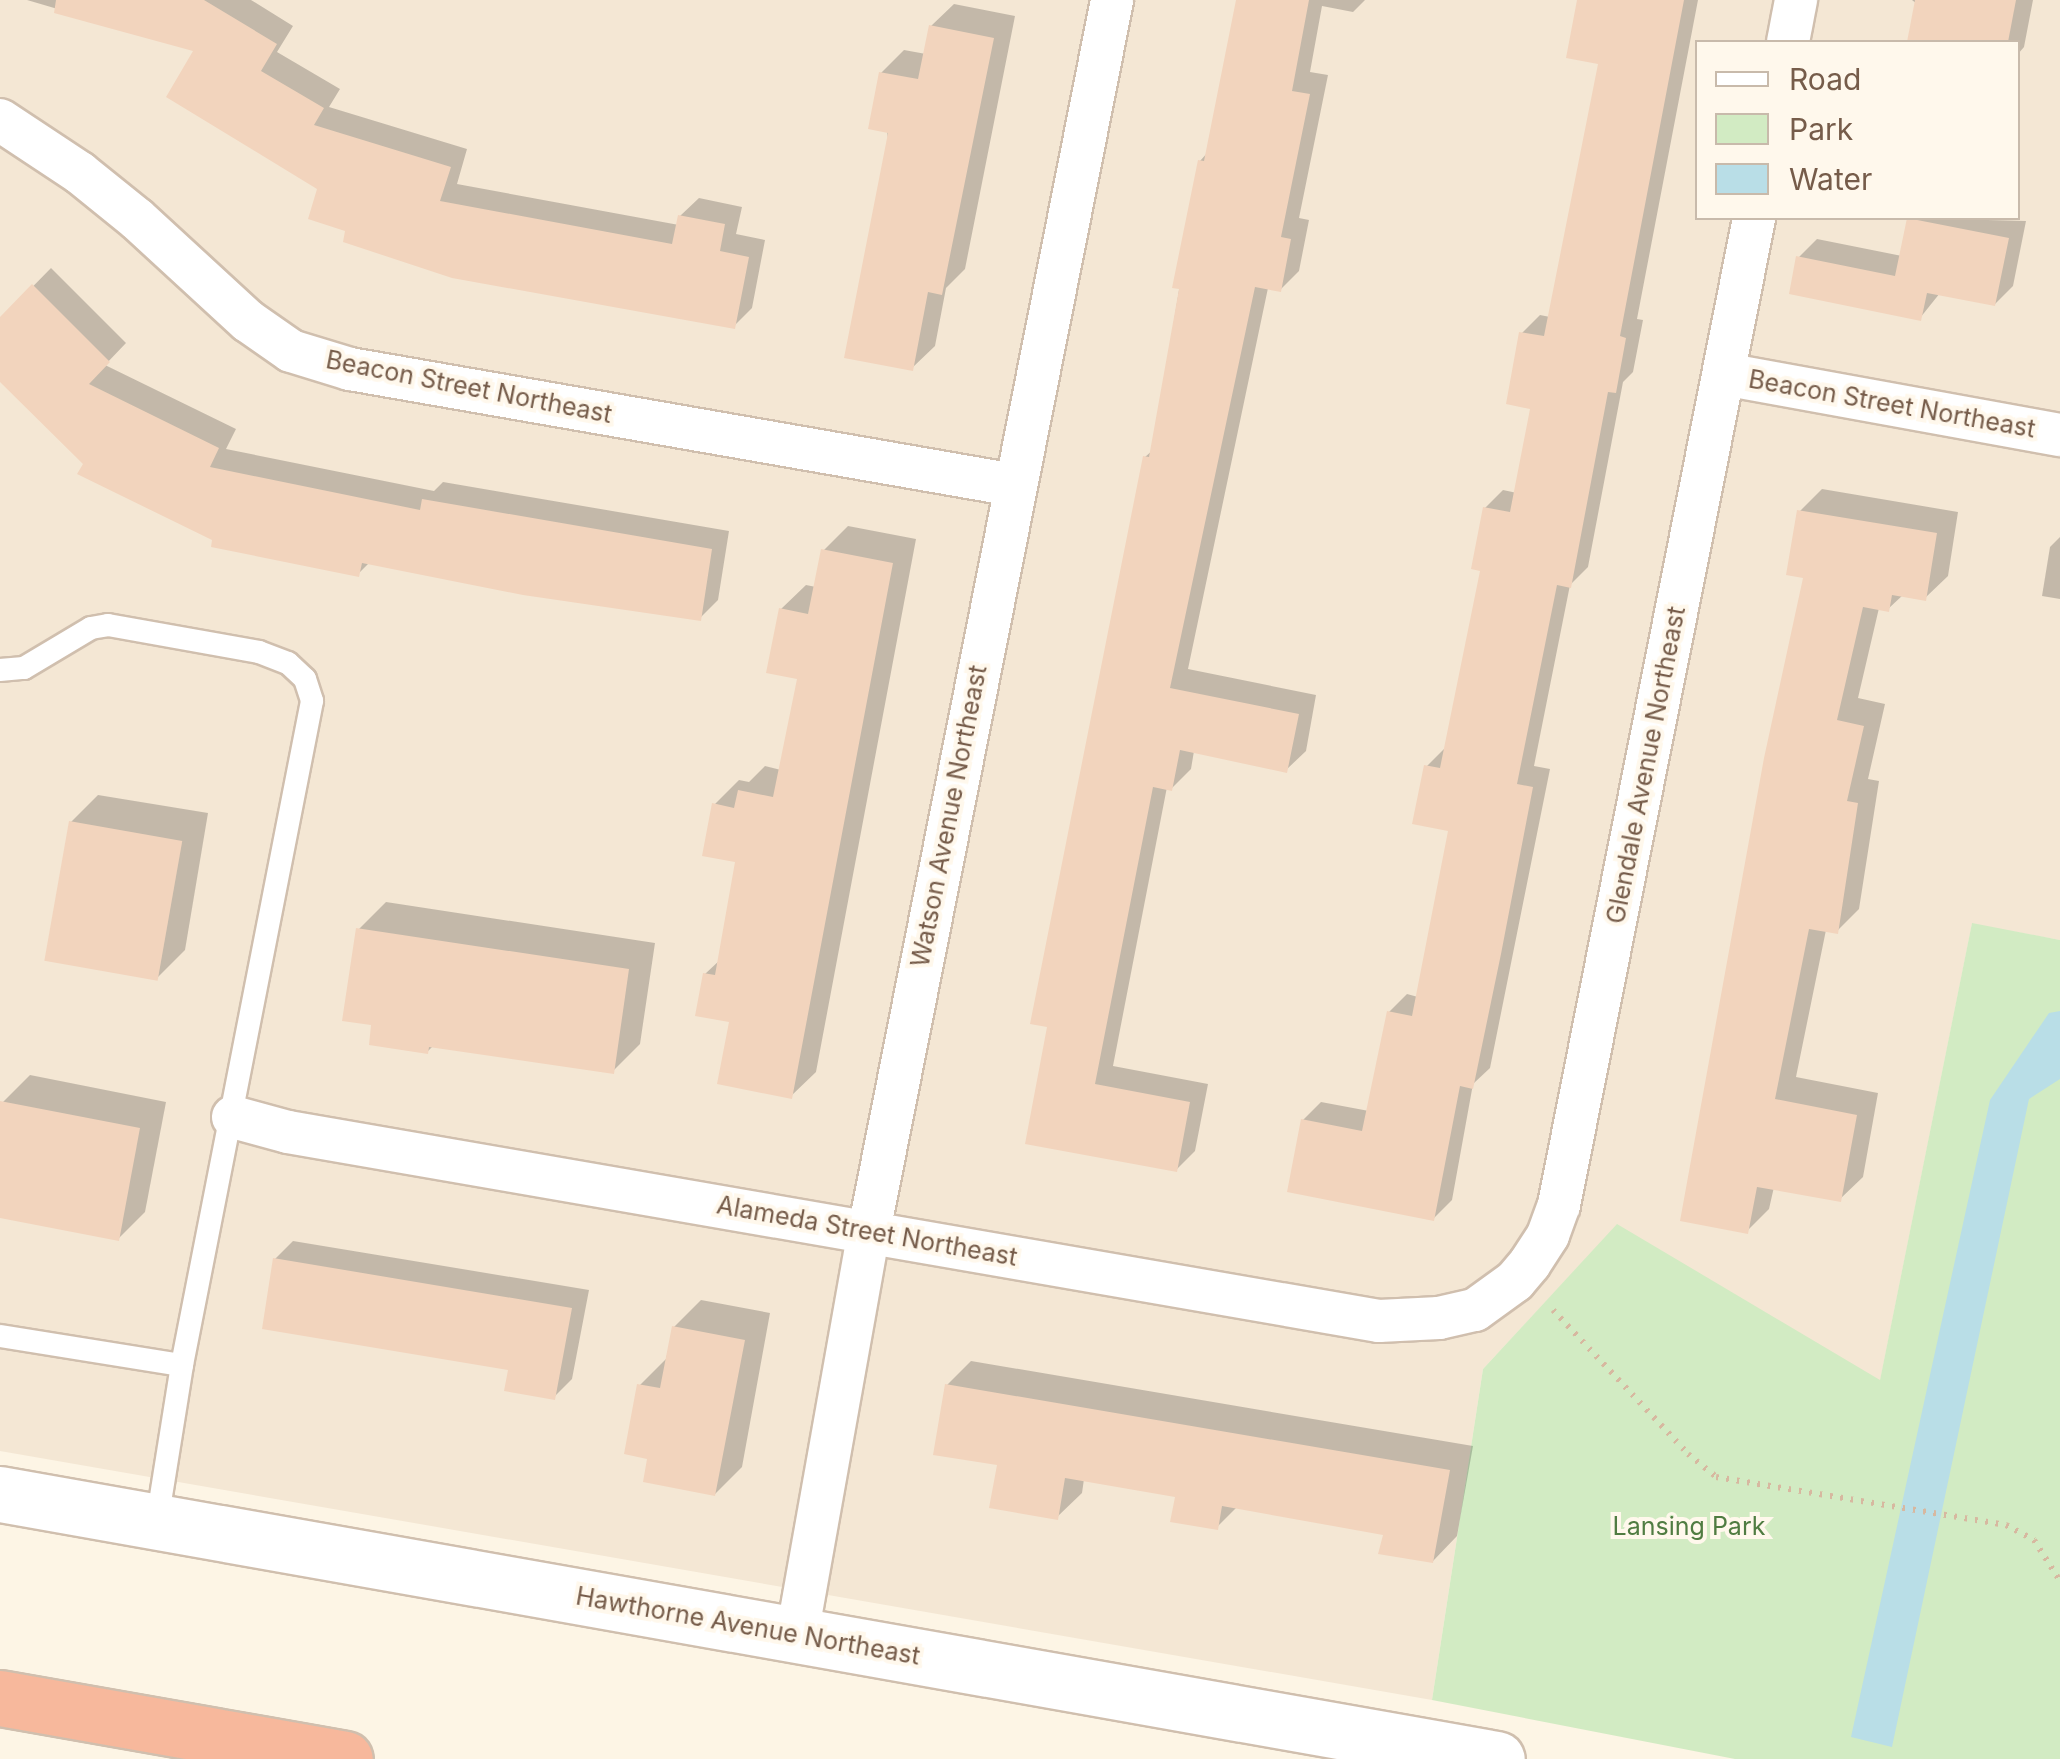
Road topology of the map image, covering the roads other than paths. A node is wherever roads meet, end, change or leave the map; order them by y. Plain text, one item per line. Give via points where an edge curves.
1 (1112, 0) edge
2 (1796, 0) edge
3 (1788, 40) edge
4 (0, 120) edge
5 (1754, 220) edge
6 (1724, 374) junction
7 (2060, 435) edge
8 (1014, 484) junction
9 (0, 670) edge
10 (232, 1117) junction
11 (869, 1231) junction
12 (1498, 1294) joint
13 (0, 1336) edge
14 (182, 1365) junction
15 (0, 1494) edge
16 (157, 1521) junction
17 (798, 1635) junction
18 (0, 1698) edge
19 (344, 1759) edge
20 (1497, 1759) edge

1 - 8 street, Watson Avenue Northeast
2 - 3 street
4 - 8 street, Beacon Street Northeast via 137,218 248,321 292,351 350,369
5 - 6 street, Glendale Avenue Northeast
6 - 7 street, Beacon Street Northeast
6 - 12 street, Glendale Avenue Northeast via 1558,1205 1530,1263
8 - 11 street, Watson Avenue Northeast
9 - 10 lane via 24,668 108,624 259,652 306,679 312,718
10 - 11 street, Alameda Street Northeast
10 - 14 lane
11 - 12 street, Alameda Street Northeast via 1378,1321 1474,1310
11 - 17 street, Watson Avenue Northeast
13 - 14 lane
14 - 16 lane
15 - 16 main road, Hawthorne Avenue Northeast
16 - 17 main road, Hawthorne Avenue Northeast
17 - 20 main road, Hawthorne Avenue Northeast
18 - 19 highway

